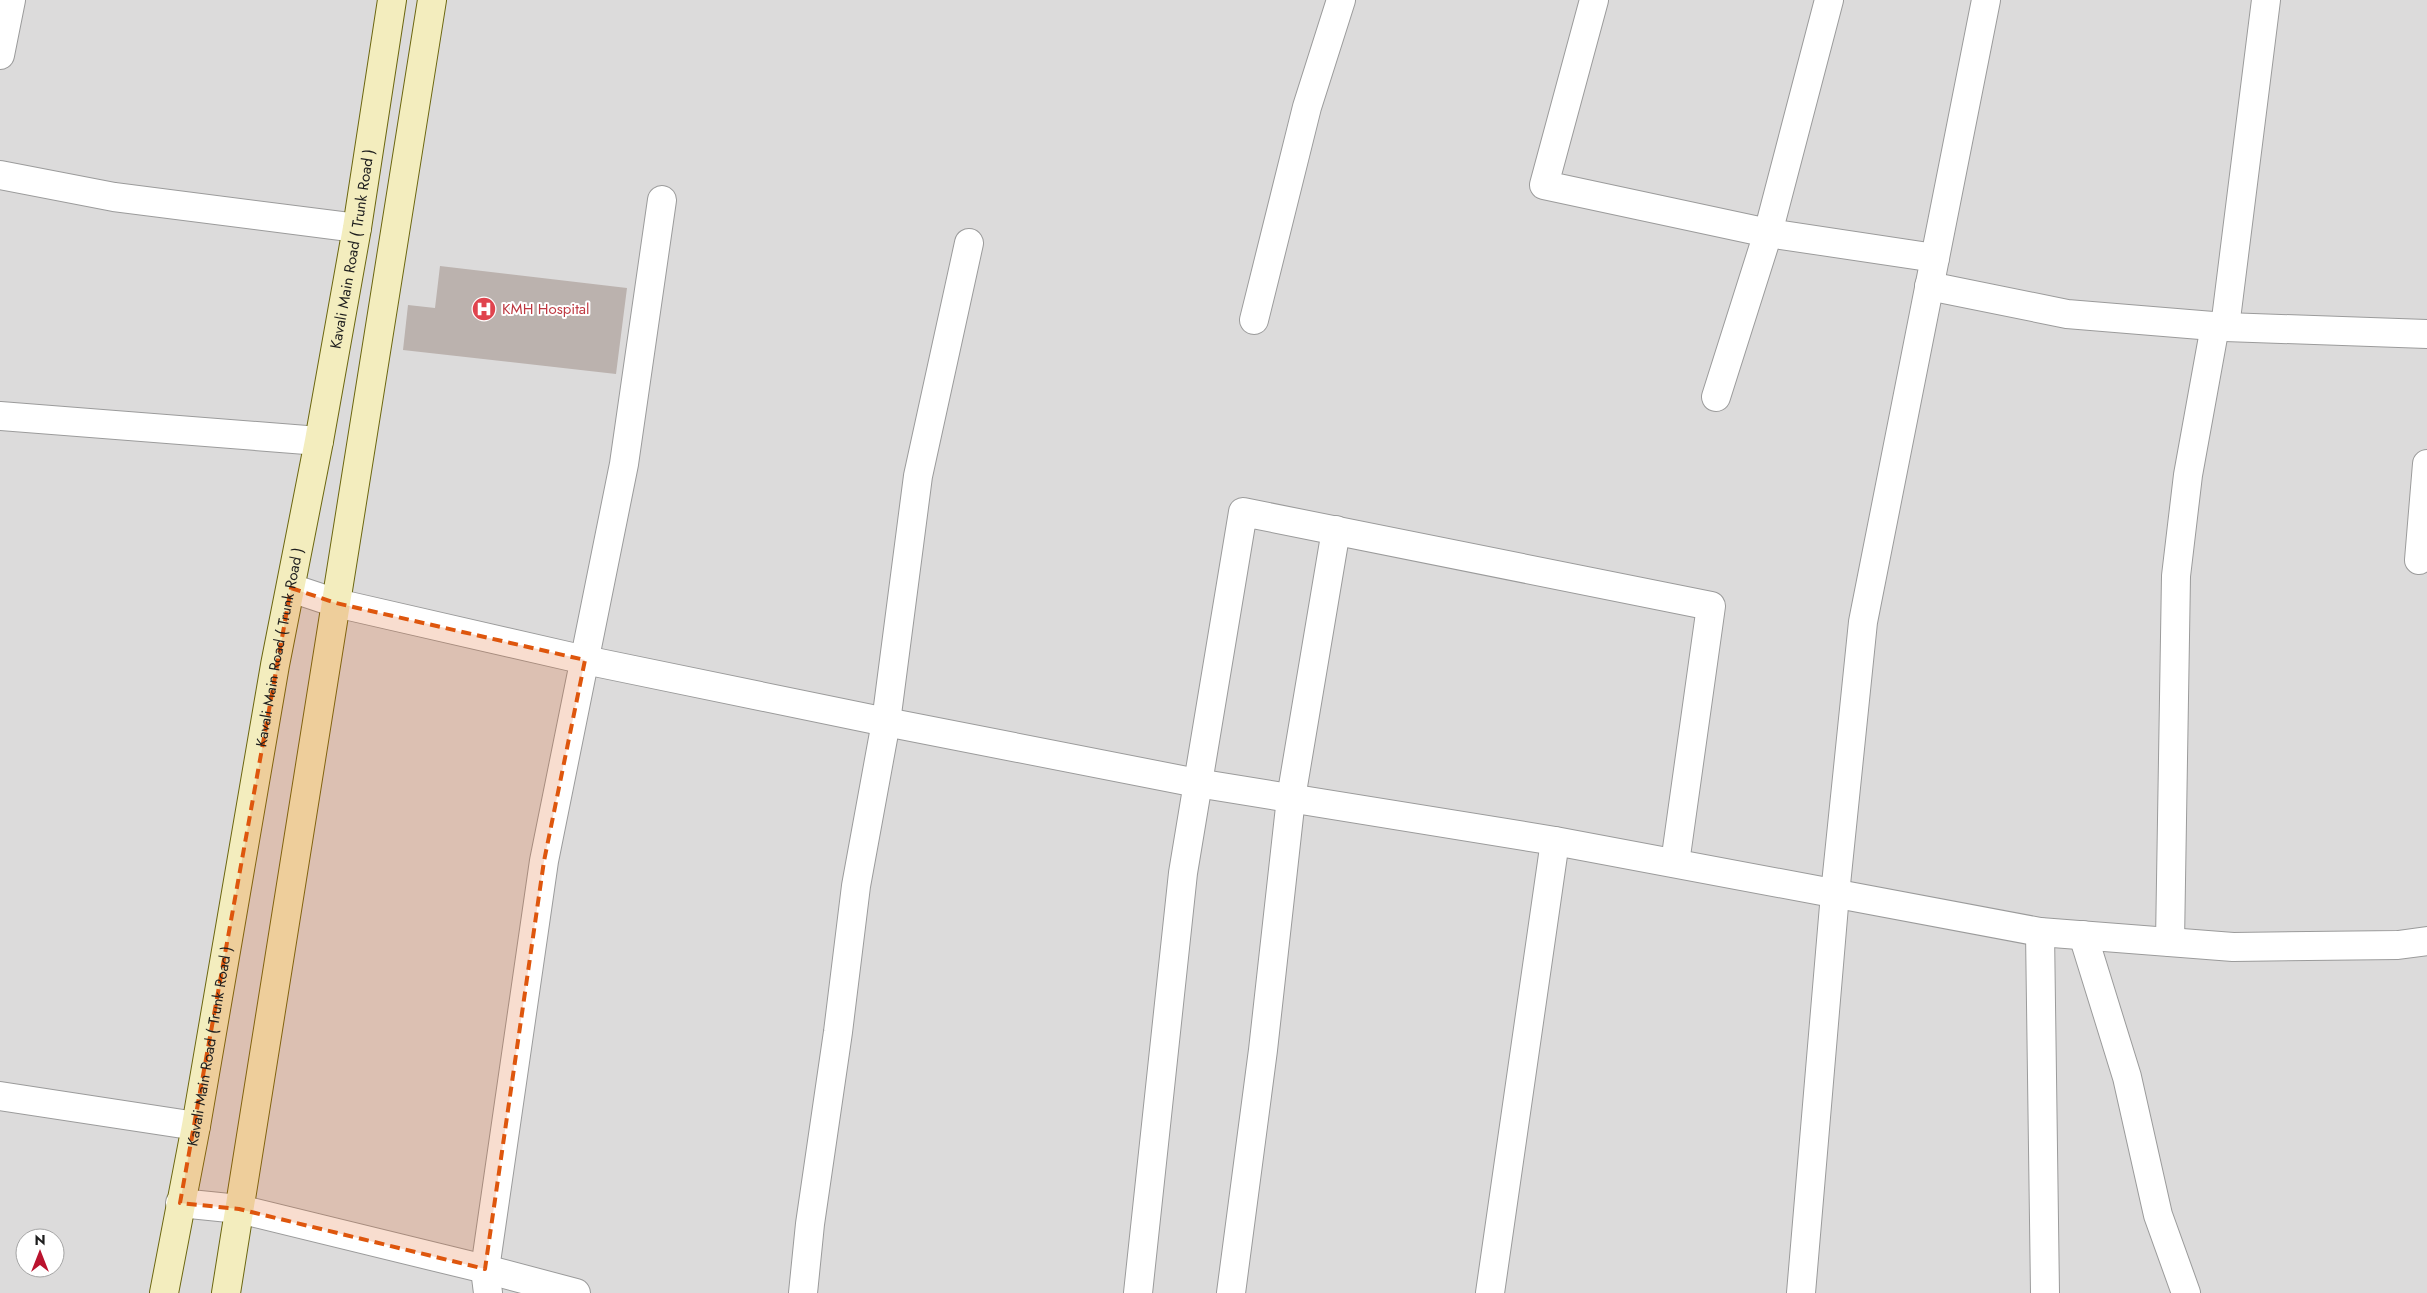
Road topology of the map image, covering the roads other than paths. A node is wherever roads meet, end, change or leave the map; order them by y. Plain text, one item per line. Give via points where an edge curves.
1 (11, 0) edge
2 (392, 0) edge
3 (432, 0) edge
4 (1341, 0) edge
5 (1594, 0) edge
6 (1829, 0) edge
7 (1986, 0) edge
8 (2266, 0) edge
9 (0, 55) edge
10 (0, 174) edge
11 (662, 200) dead end
12 (357, 228) junction
13 (1768, 233) junction
14 (969, 243) dead end
15 (1935, 258) junction
16 (1929, 286) junction
17 (1254, 320) dead end
18 (2220, 327) junction
19 (2427, 334) edge
20 (1716, 398) dead end
21 (0, 416) edge
22 (319, 441) junction
23 (2427, 464) edge
24 (1336, 530) junction
25 (2419, 560) dead end
26 (291, 588) junction
27 (336, 603) junction
28 (585, 660) junction
29 (886, 722) junction
30 (1197, 783) junction
31 (1290, 798) junction
32 (1555, 841) junction
33 (1675, 863) junction
34 (1836, 894) junction
35 (2040, 932) junction
36 (2083, 935) junction
37 (2427, 940) edge
38 (2170, 942) junction
39 (0, 1096) edge
40 (196, 1126) junction
41 (180, 1202) junction
42 (239, 1209) junction
43 (487, 1281) edge
44 (164, 1293) edge
45 (226, 1293) edge
46 (576, 1293) edge
47 (803, 1293) edge
48 (1138, 1293) edge
49 (1231, 1293) edge
50 (1490, 1293) edge
51 (1800, 1293) edge
52 (2045, 1293) edge
53 (2186, 1293) edge

1 - 9 street
2 - 12 main road, Kavali Main Road ( Trunk Road )
3 - 27 main road
4 - 17 street via 1307,107
5 - 13 street via 1544,185
6 - 13 street
7 - 15 street
8 - 18 street
10 - 12 street via 114,197
11 - 28 street via 624,464
12 - 22 main road, Kavali Main Road ( Trunk Road )
13 - 15 street
13 - 20 street
14 - 29 street via 918,476
15 - 16 street
16 - 18 street via 2067,314
16 - 34 street via 1863,622
18 - 19 street
18 - 38 street via 2188,475 2176,576
21 - 22 street
22 - 26 main road, Kavali Main Road ( Trunk Road )
23 - 25 street
24 - 30 street via 1243,512
24 - 31 street
24 - 33 street via 1711,606
26 - 27 street
26 - 40 main road, Kavali Main Road ( Trunk Road )
27 - 28 street
27 - 42 main road
28 - 29 street
28 - 43 street via 544,861
29 - 30 street
29 - 47 street via 856,886
30 - 31 street
30 - 48 street via 1183,873
31 - 32 street
31 - 49 street via 1263,1050
32 - 33 street
32 - 50 street
33 - 34 street
34 - 35 street
34 - 51 street
35 - 36 street
35 - 52 street
36 - 38 street
36 - 53 street via 2127,1077 2158,1215
37 - 38 street via 2398,945 2233,947
39 - 40 street
40 - 41 main road, Kavali Main Road ( Trunk Road )
41 - 42 street
41 - 44 main road, Kavali Main Road ( Trunk Road )
42 - 43 street
42 - 45 main road
43 - 46 street

